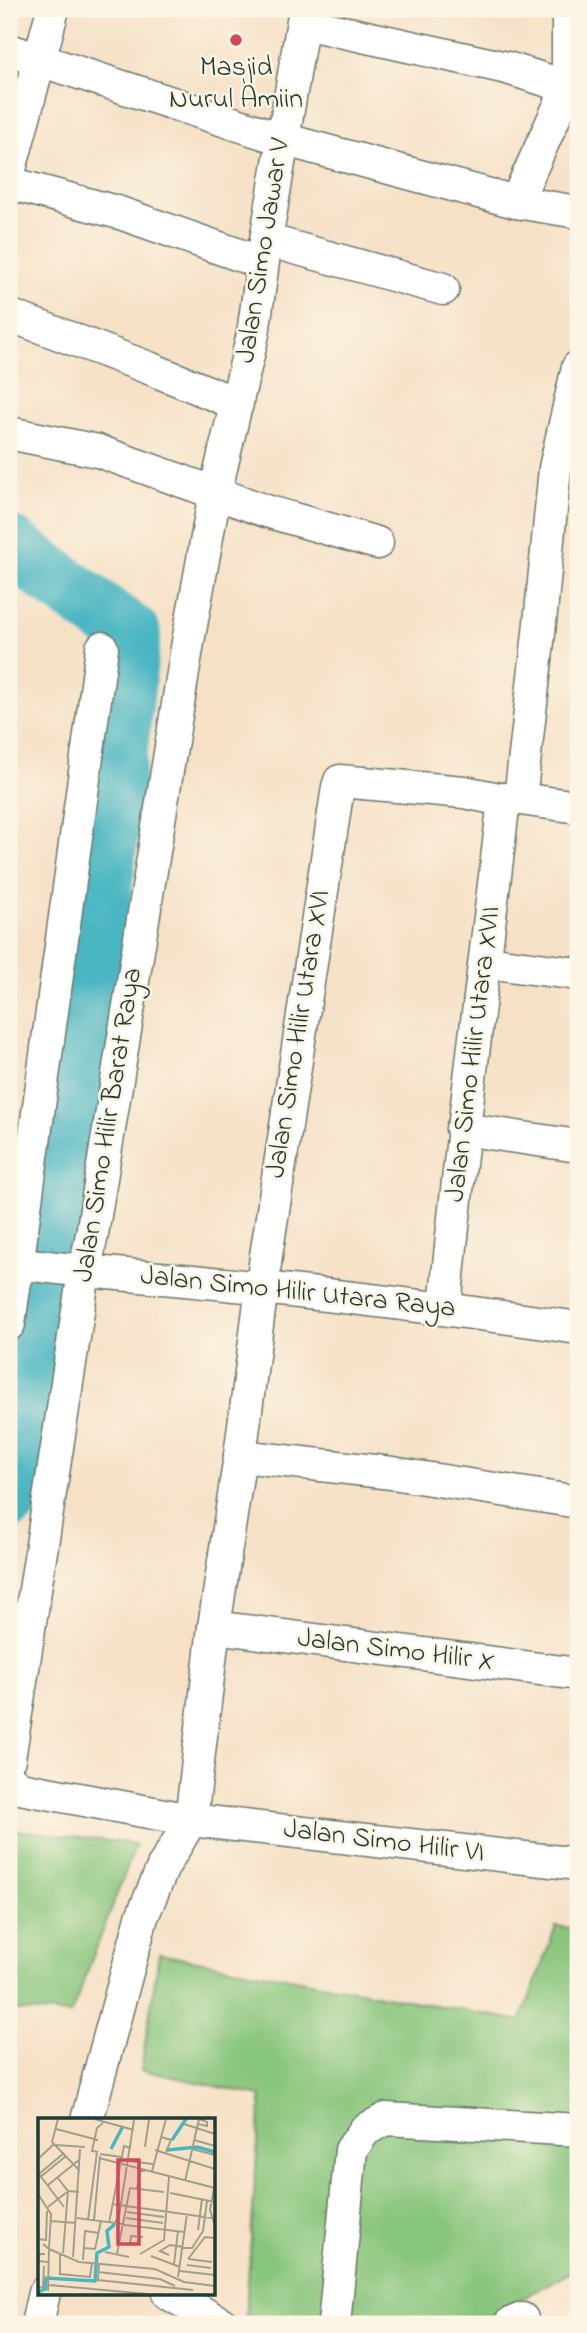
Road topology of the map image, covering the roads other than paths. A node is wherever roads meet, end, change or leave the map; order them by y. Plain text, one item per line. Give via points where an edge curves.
1 (53, 9) edge
2 (568, 9) edge
3 (304, 16) edge
4 (9, 50) edge
5 (40, 59) junction
6 (573, 87) edge
7 (282, 139) junction
8 (9, 173) edge
9 (9, 183) edge
10 (516, 201) junction
11 (578, 212) edge
12 (264, 252) junction
13 (443, 289) dead end
14 (9, 315) edge
15 (578, 367) edge
16 (237, 404) junction
17 (9, 433) edge
18 (215, 492) junction
19 (377, 543) dead end
20 (102, 648) dead end
21 (512, 799) junction
22 (578, 807) edge
23 (486, 962) junction
24 (578, 974) edge
25 (462, 1129) junction
26 (578, 1146) edge
27 (19, 1263) edge
28 (77, 1270) junction
29 (262, 1288) junction
30 (445, 1308) junction
31 (9, 1324) edge
32 (578, 1328) edge
33 (240, 1455) junction
34 (578, 1503) edge
35 (214, 1627) junction
36 (578, 1674) edge
37 (9, 1759) edge
38 (9, 1779) edge
39 (191, 1819) junction
40 (578, 1864) edge
41 (87, 2118) edge
42 (578, 2130) edge
43 (44, 2294) edge
44 (170, 2294) edge
45 (37, 2324) edge
46 (222, 2324) edge
47 (334, 2324) edge

1 - 5 street
2 - 6 street
3 - 6 street
3 - 7 street, Jalan Simo Jawar V
4 - 5 street
5 - 7 street
5 - 8 street
6 - 10 street
7 - 10 street
7 - 12 street, Jalan Simo Jawar V
9 - 12 street
10 - 11 street
12 - 13 street
12 - 16 street, Jalan Simo Jawar V via 253,334
14 - 16 street
15 - 21 street, Jalan Simo Hilir Utara XVII via 555,468 540,633
16 - 18 street, Jalan Simo Jawar V
17 - 18 street via 98,451
18 - 19 street
18 - 28 street, Jalan Simo Hilir Barat Raya
20 - 27 street
21 - 22 street
21 - 23 street, Jalan Simo Hilir Utara XVII
21 - 29 street, Jalan Simo Hilir Utara XVI via 340,781
23 - 24 street
23 - 25 street, Jalan Simo Hilir Utara XVII
25 - 26 street
25 - 30 street, Jalan Simo Hilir Utara XVII
27 - 28 street, Jalan Simo Hilir Utara Raya
27 - 31 street
28 - 29 street, Jalan Simo Hilir Utara Raya
28 - 37 street, Jalan Simo Hilir Barat Raya
29 - 30 street, Jalan Simo Hilir Utara Raya
29 - 33 street
30 - 32 street, Jalan Simo Hilir Utara Raya
33 - 34 street
33 - 35 street
35 - 36 street, Jalan Simo Hilir X
35 - 39 street
38 - 39 street via 20,1788
39 - 40 street, Jalan Simo Hilir VI
39 - 41 street via 163,1867 142,1917
42 - 47 street via 386,2119 365,2130 351,2150
43 - 45 street
44 - 46 street

